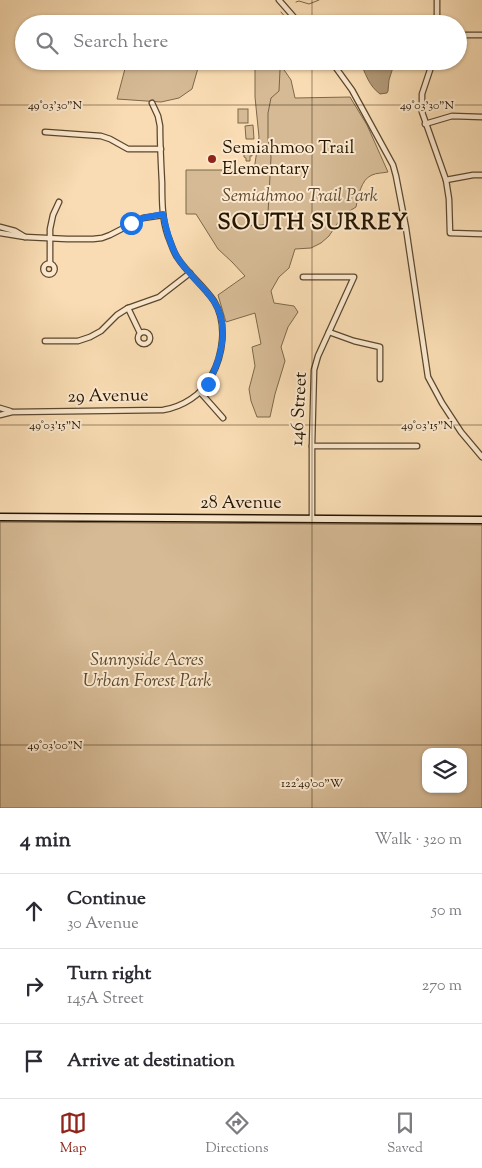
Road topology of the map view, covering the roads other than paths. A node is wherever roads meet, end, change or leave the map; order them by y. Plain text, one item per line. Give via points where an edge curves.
1 (279, 0) edge
2 (437, 0) edge
3 (292, 15) edge
4 (437, 15) edge
5 (467, 35) edge
6 (482, 36) edge
7 (338, 70) edge
8 (430, 70) edge
9 (152, 103) dead end
10 (482, 117) edge
11 (425, 124) junction
12 (45, 132) dead end
13 (161, 149) junction
14 (482, 175) edge
15 (446, 180) junction
16 (58, 202) dead end
17 (163, 214) junction
18 (1, 227) edge
19 (1, 233) edge
20 (482, 234) edge
21 (25, 237) junction
22 (50, 239) junction
23 (50, 264) dead end
24 (190, 273) junction
25 (303, 277) dead end
26 (128, 308) junction
27 (140, 332) dead end
28 (329, 332) junction
29 (45, 341) dead end
30 (380, 379) dead end
31 (200, 392) junction
32 (0, 408) edge
33 (12, 412) junction
34 (0, 414) edge
35 (223, 418) dead end
36 (312, 446) junction
37 (417, 446) dead end
38 (482, 458) edge
39 (0, 517) edge
40 (312, 519) junction
41 (482, 520) edge

1 - 3 street
2 - 4 street
5 - 6 street
7 - 38 street via 352,90 394,170 428,377 461,432
8 - 11 street via 422,94
9 - 13 street via 159,122
10 - 11 street via 452,116
11 - 15 street
12 - 13 street via 101,136 128,149
13 - 17 street
14 - 15 street
15 - 20 street via 450,233
16 - 22 street via 51,222
17 - 22 street via 143,218 102,238
17 - 24 street via 177,256
18 - 19 street
18 - 21 street
19 - 21 street
21 - 22 street
22 - 23 street
24 - 26 street via 152,301
24 - 31 street via 214,301 222,326 216,369
25 - 28 street, 146 Street via 354,277
26 - 27 street
26 - 29 street via 101,331 85,339
28 - 30 street via 380,347
28 - 36 street, 146 Street via 314,370
31 - 33 street, 29 Avenue via 183,404 162,410
31 - 35 street
32 - 33 street, 29 Avenue
33 - 34 street, 29 Avenue
36 - 37 street
36 - 40 street, 146 Street
39 - 40 street, 28 Avenue
40 - 41 street, 28 Avenue

